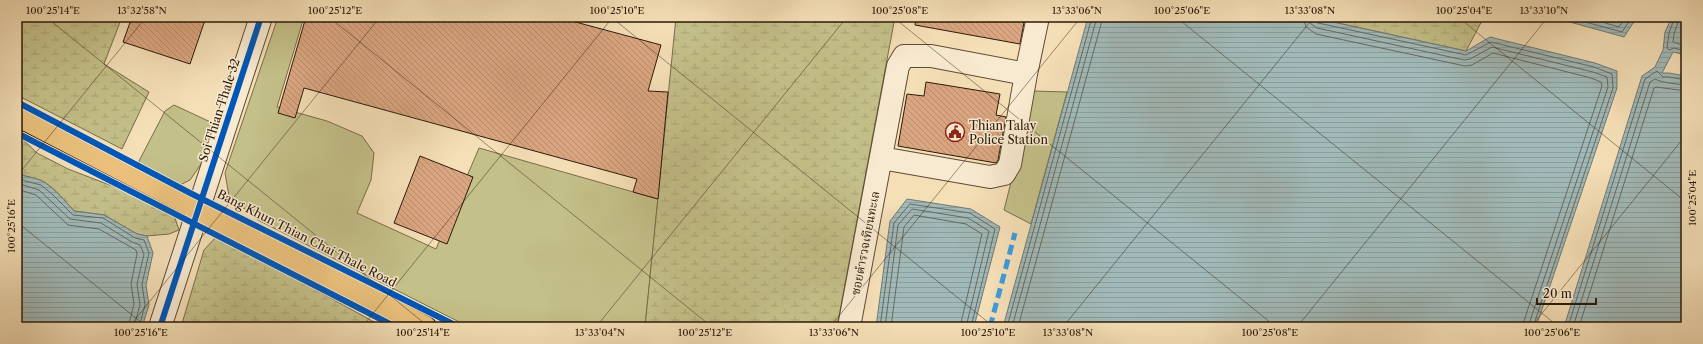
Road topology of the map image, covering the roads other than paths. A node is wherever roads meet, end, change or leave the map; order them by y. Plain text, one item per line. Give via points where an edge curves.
1 (261, 17) edge
2 (1038, 17) edge
3 (1026, 74) junction
4 (17, 115) edge
5 (880, 158) junction
6 (199, 210) junction
7 (160, 327) edge
8 (425, 327) edge
9 (849, 327) edge

1 - 6 street, Soi Thian Thale 32
2 - 3 street
3 - 5 street via 1010,164 1004,174 990,177
3 - 5 street, ซอยตำรวจเทียนทะเล via 931,56 904,56 898,66
4 - 6 main road, Bang Khun Thian Chai Thale Road
5 - 9 street, ซอยตำรวจเทียนทะเล
6 - 7 street, Soi Thian Thale 32
6 - 8 main road, Bang Khun Thian Chai Thale Road

